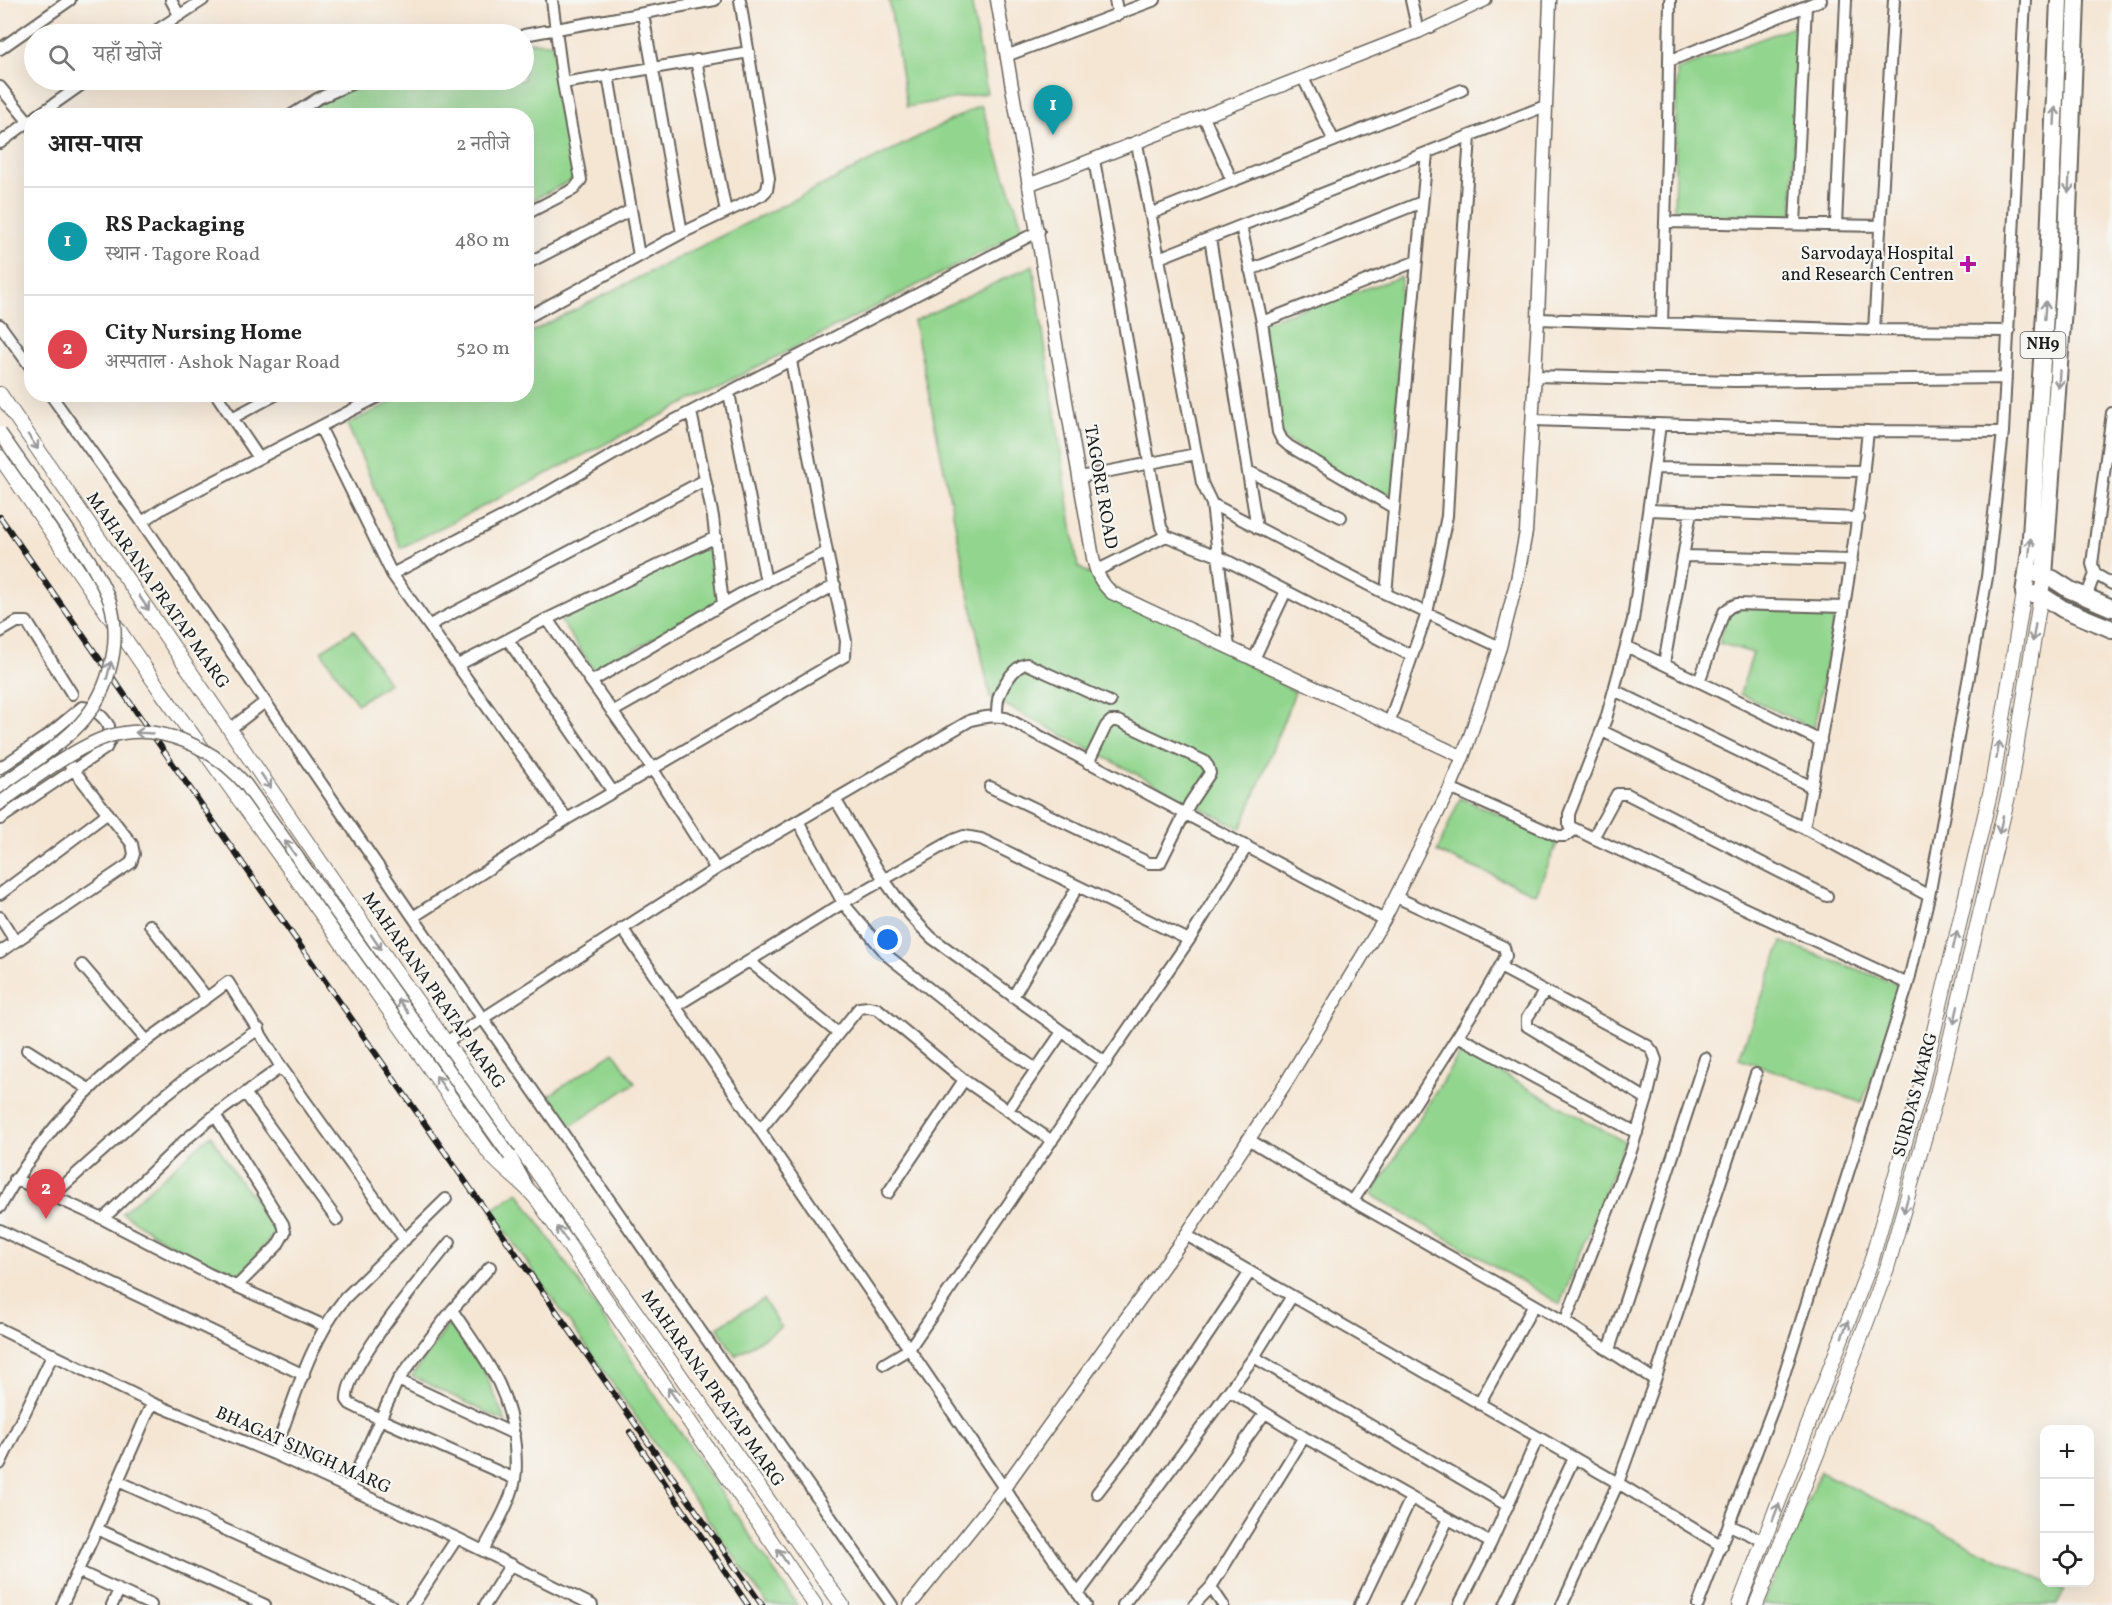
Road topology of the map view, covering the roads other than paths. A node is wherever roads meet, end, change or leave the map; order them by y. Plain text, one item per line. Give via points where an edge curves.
1 (171, 0) edge
2 (203, 0) edge
3 (552, 0) edge
4 (715, 0) edge
5 (740, 0) edge
6 (997, 0) edge
7 (1115, 0) edge
8 (1155, 0) edge
9 (1411, 0) edge
10 (1485, 0) edge
11 (1550, 0) edge
12 (1670, 0) edge
13 (1821, 0) edge
14 (1845, 0) edge
15 (1894, 0) edge
16 (2025, 0) edge
17 (2059, 0) edge
18 (2076, 0) edge
19 (63, 2) edge
20 (1806, 6) junction
21 (644, 14) junction
22 (179, 15) junction
23 (1118, 15) junction
24 (34, 24) edge
25 (166, 24) edge
26 (556, 29) junction
27 (24, 31) edge
28 (1418, 32) junction
29 (534, 33) edge
30 (0, 49) edge
31 (749, 52) junction
32 (1006, 56) junction
33 (696, 60) junction
34 (1669, 61) junction
35 (652, 67) junction
36 (608, 75) junction
37 (1303, 78) junction
38 (563, 83) junction
39 (0, 87) edge
40 (74, 90) edge
41 (337, 90) edge
42 (1462, 90) dead end
43 (1545, 106) junction
44 (50, 108) edge
45 (303, 108) edge
46 (24, 112) edge
47 (1204, 117) junction
48 (24, 126) edge
49 (1470, 136) junction
50 (1334, 141) junction
51 (0, 143) edge
52 (1137, 144) junction
53 (1427, 153) junction
54 (1094, 160) junction
55 (1232, 182) junction
56 (1028, 185) junction
57 (1422, 202) junction
58 (534, 210) edge
59 (631, 210) junction
60 (726, 212) junction
61 (1150, 214) junction
62 (1665, 222) junction
63 (1795, 224) junction
64 (1836, 225) junction
65 (1241, 226) junction
66 (1881, 226) junction
67 (1038, 231) junction
68 (682, 233) junction
69 (1210, 238) junction
70 (639, 256) junction
71 (1159, 258) junction
72 (534, 260) edge
73 (1417, 261) junction
74 (1250, 270) junction
75 (534, 314) edge
76 (1538, 319) junction
77 (1262, 322) junction
78 (1662, 323) junction
79 (0, 325) edge
80 (1874, 330) junction
81 (2009, 331) junction
82 (24, 358) edge
83 (791, 361) junction
84 (1534, 376) junction
85 (2006, 378) junction
86 (729, 393) junction
87 (0, 394) edge
88 (56, 402) edge
89 (221, 402) edge
90 (262, 402) edge
91 (368, 402) edge
92 (691, 412) junction
93 (2112, 413) edge
94 (232, 418) junction
95 (1533, 420) junction
96 (1660, 425) junction
97 (320, 427) junction
98 (1868, 431) junction
99 (2003, 432) junction
100 (0, 434) edge
101 (1196, 454) junction
102 (0, 457) edge
103 (259, 458) junction
104 (1150, 463) junction
105 (1654, 468) junction
106 (1248, 471) junction
107 (1864, 471) junction
108 (1080, 477) junction
109 (705, 480) junction
110 (1212, 504) junction
111 (1394, 508) junction
112 (1649, 510) junction
113 (1690, 512) junction
114 (1341, 518) dead end
115 (1859, 518) junction
116 (142, 522) junction
117 (1257, 528) junction
118 (1166, 536) junction
119 (716, 537) junction
120 (827, 552) junction
121 (1218, 556) junction
122 (1683, 556) junction
123 (1852, 560) junction
124 (1096, 571) junction
125 (393, 574) junction
126 (2036, 574) junction
127 (2095, 574) junction
128 (766, 582) junction
129 (2112, 584) edge
130 (835, 585) junction
131 (1286, 591) junction
132 (1386, 594) junction
133 (2032, 594) junction
134 (2086, 597) junction
135 (723, 604) junction
136 (1844, 607) junction
137 (2112, 608) edge
138 (1426, 613) junction
139 (547, 619) junction
140 (430, 625) junction
141 (2112, 629) edge
142 (0, 632) edge
143 (508, 639) junction
144 (1626, 646) junction
145 (1229, 647) junction
146 (1500, 647) junction
147 (1412, 656) junction
148 (1254, 659) junction
149 (1664, 664) junction
150 (458, 665) junction
151 (591, 682) junction
152 (1699, 682) junction
153 (1614, 690) junction
154 (72, 694) dead end
155 (265, 702) junction
156 (1110, 702) dead end
157 (612, 712) junction
158 (997, 716) junction
159 (1389, 723) junction
160 (230, 729) junction
161 (1602, 731) junction
162 (47, 736) junction
163 (1821, 741) junction
164 (1463, 757) junction
165 (251, 759) junction
166 (1088, 763) junction
167 (0, 768) edge
168 (652, 768) junction
169 (74, 769) junction
170 (224, 779) junction
171 (0, 786) edge
172 (990, 787) dead end
173 (1812, 787) junction
174 (1450, 788) junction
175 (613, 792) junction
176 (835, 799) junction
177 (0, 803) edge
178 (108, 813) junction
179 (1184, 814) junction
180 (0, 819) edge
181 (567, 819) junction
182 (798, 821) junction
183 (1804, 828) junction
184 (1575, 830) junction
185 (1593, 838) junction
186 (1247, 846) junction
187 (716, 869) junction
188 (884, 880) junction
189 (1078, 886) junction
190 (0, 894) edge
191 (1929, 896) junction
192 (1396, 897) junction
193 (1827, 897) dead end
194 (843, 903) junction
195 (0, 917) edge
196 (413, 917) junction
197 (1384, 920) junction
198 (150, 925) dead end
199 (622, 928) junction
200 (1189, 940) junction
201 (15, 941) junction
202 (0, 952) edge
203 (750, 962) junction
204 (82, 965) dead end
205 (1500, 968) junction
206 (1908, 984) junction
207 (1544, 992) junction
208 (1013, 997) junction
209 (207, 998) junction
210 (676, 1006) junction
211 (483, 1019) junction
212 (259, 1029) junction
213 (1062, 1032) junction
214 (838, 1033) junction
215 (1458, 1036) junction
216 (147, 1041) junction
217 (446, 1042) junction
218 (27, 1050) dead end
219 (1705, 1058) dead end
220 (1106, 1063) junction
221 (281, 1067) junction
222 (1036, 1069) junction
223 (1756, 1074) dead end
224 (964, 1080) junction
225 (90, 1090) junction
226 (245, 1093) junction
227 (1647, 1099) junction
228 (1008, 1110) junction
229 (215, 1115) junction
230 (760, 1130) junction
231 (1637, 1133) junction
232 (1248, 1139) junction
233 (1052, 1141) junction
234 (15, 1179) junction
235 (525, 1185) junction
236 (888, 1193) dead end
237 (52, 1196) junction
238 (446, 1199) dead end
239 (1353, 1201) junction
240 (0, 1207) edge
241 (103, 1219) junction
242 (337, 1220) dead end
243 (0, 1230) edge
244 (1186, 1235) junction
245 (405, 1240) junction
246 (450, 1242) dead end
247 (490, 1267) dead end
248 (1250, 1272) junction
249 (236, 1287) junction
250 (1292, 1296) junction
251 (1534, 1305) junction
252 (452, 1310) junction
253 (1565, 1322) junction
254 (325, 1326) junction
255 (0, 1329) edge
256 (909, 1349) junction
257 (1609, 1350) junction
258 (52, 1354) junction
259 (1254, 1357) junction
260 (672, 1364) junction
261 (884, 1364) dead end
262 (658, 1374) junction
263 (304, 1375) junction
264 (398, 1380) junction
265 (1656, 1380) junction
266 (1230, 1391) junction
267 (152, 1403) junction
268 (1479, 1404) junction
269 (1264, 1414) junction
270 (380, 1419) junction
271 (514, 1434) junction
272 (1304, 1437) junction
273 (1538, 1437) junction
274 (1800, 1446) junction
275 (274, 1454) junction
276 (1817, 1454) junction
277 (1574, 1458) junction
278 (0, 1464) edge
279 (515, 1479) junction
280 (118, 1481) junction
281 (1618, 1483) junction
282 (349, 1488) junction
283 (1004, 1488) junction
284 (1097, 1493) dead end
285 (1411, 1498) junction
286 (768, 1500) junction
287 (1508, 1506) junction
288 (750, 1510) junction
289 (1448, 1519) junction
290 (1730, 1525) junction
291 (98, 1529) junction
292 (457, 1538) junction
293 (1764, 1541) junction
294 (1491, 1543) junction
295 (1722, 1546) junction
296 (483, 1551) junction
297 (511, 1564) junction
298 (78, 1571) junction
299 (1210, 1587) junction
300 (119, 1590) junction
301 (1078, 1594) junction
302 (62, 1605) edge
303 (112, 1605) edge
304 (151, 1605) edge
305 (265, 1605) edge
306 (390, 1605) edge
307 (411, 1605) edge
308 (485, 1605) edge
309 (592, 1605) edge
310 (815, 1605) edge
311 (842, 1605) edge
312 (892, 1605) edge
313 (910, 1605) edge
314 (1086, 1605) edge
315 (1123, 1605) edge
316 (1194, 1605) edge
317 (1223, 1605) edge
318 (1360, 1605) edge
319 (1407, 1605) edge
320 (1459, 1605) edge
321 (1505, 1605) edge
322 (1562, 1605) edge
323 (1698, 1605) edge
324 (1739, 1605) edge
325 (1756, 1605) edge

1 - 22 street
2 - 22 street
3 - 26 street
4 - 21 street
5 - 31 street
6 - 32 street, TAGORE ROAD
7 - 23 street
8 - 23 street
9 - 28 street
10 - 28 street
11 - 43 street
12 - 34 street
13 - 20 street
14 - 64 street
15 - 66 street
16 - 81 street
126 -> 17 highway, NH9
18 -> 126 highway, NH9 via 2066,266
19 - 24 street
20 - 34 street
20 - 63 street
21 - 26 street
21 - 35 street
22 - 25 street
23 - 32 street
26 - 29 street
26 - 38 street
27 - 30 street
28 - 37 street
31 - 33 street
31 - 60 street via 769,184 762,195
32 - 56 street, TAGORE ROAD
33 - 35 street
33 - 60 street
34 - 62 street
35 - 36 street
35 - 68 street
36 - 38 street
36 - 59 street
37 - 47 street
37 - 50 street
38 - 58 street via 581,180 574,189
39 - 46 street
40 - 44 street
41 - 45 street
42 - 50 street
43 - 49 street
43 - 76 street
47 - 52 street
47 - 55 street
48 - 51 street
49 - 53 street
49 - 138 street via 1449,499
50 - 55 street
52 - 54 street
52 - 61 street
53 - 57 street
53 - 65 street
54 - 56 street
54 - 104 street
55 - 61 street
56 - 67 street, TAGORE ROAD
57 - 73 street
57 - 74 street
59 - 70 street
59 - 72 street
60 - 68 street
61 - 71 street
62 - 63 street
62 - 78 street
63 - 64 street
64 - 66 street
65 - 69 street
65 - 74 street
66 - 80 street
67 - 83 street
67 - 108 street, TAGORE ROAD
68 - 70 street
69 - 71 street
69 - 106 street
70 - 75 street
71 - 101 street
73 - 77 street
73 - 111 street
74 - 77 street
76 - 78 street
76 - 84 street
77 - 111 street via 1282,440
78 - 80 street
79 - 82 street
80 - 81 street
81 - 85 street
83 - 86 street
83 - 120 street
84 - 85 street via 1735,381
84 - 95 street
85 - 99 street
86 - 92 street
86 - 128 street
87 -> 160 main road, MAHARANA PRATAP MARG
88 - 116 street
89 - 94 street
90 - 94 street
91 - 97 street
92 - 109 street
92 - 125 street
93 - 127 street via 2092,564
94 - 103 street
95 - 96 street
95 - 146 street via 1526,532
96 - 98 street
96 - 105 street
97 - 103 street
97 - 125 street
98 - 99 street
98 - 107 street
99 - 191 street via 1988,576
171 -> 100 street, bridge via 57,745 87,716 104,688 114,647 110,603 101,582
101 - 104 street
101 - 110 street via 1202,483
102 - 170 main road, MAHARANA PRATAP MARG
103 - 116 street
104 - 108 street
104 - 118 street
105 - 107 street
105 - 112 street
106 - 114 street
106 - 117 street
107 - 115 street
108 - 124 street, TAGORE ROAD
109 - 119 street
109 - 140 street
110 - 117 street
110 - 121 street
111 - 132 street
112 - 113 street
112 - 144 street
113 - 115 street
113 - 122 street
115 - 123 street
116 - 155 street
117 - 132 street
118 - 121 street
118 - 124 street
119 - 135 street
119 - 139 street
120 - 128 street
120 - 130 street
121 - 131 street
121 - 145 street
122 - 123 street
122 - 149 street
123 - 136 street
124 - 145 street, TAGORE ROAD via 1112,593
125 - 140 street
126 - 133 highway, NH9
126 - 134 highway
127 - 129 street
127 - 134 street
128 - 135 street
130 - 157 street
130 - 168 street via 846,641 845,656
131 - 147 street
131 - 148 street
132 - 138 street
133 - 141 highway
274 -> 133 main road, SURDAS MARG via 1871,1262 1921,1086 1992,785
133 -> 276 main road, SURDAS MARG via 2009,792 1937,1094 1887,1268
134 - 137 highway
135 - 151 street
136 - 152 street via 1730,607 1724,612
136 - 163 street
138 - 146 street
138 - 147 street
139 - 143 street
139 - 151 street
140 - 150 street
142 - 154 street via 17,622 27,622
143 - 150 street
143 - 175 street
144 - 149 street
144 - 153 street
145 - 148 street, TAGORE ROAD
146 - 164 street
147 - 159 street
148 - 159 street, TAGORE ROAD
149 - 152 street
150 - 181 street
151 - 157 street
152 - 163 street
153 - 161 street
153 - 173 street
155 - 160 street
155 - 196 street
156 - 158 street via 1022,664 998,698
157 - 168 street
158 - 166 street
158 - 176 street via 971,720
159 - 164 street, TAGORE ROAD
160 - 165 main road, MAHARANA PRATAP MARG
161 - 183 street
161 - 184 street via 1569,814 1568,821
162 - 167 street
162 - 169 street
162 - 169 street via 82,707 88,707 106,722 110,730 106,748
163 - 173 street
164 - 174 street
165 - 170 main road
165 -> 217 main road, MAHARANA PRATAP MARG
166 - 179 street
166 - 179 street via 1111,721 1130,725 1204,761 1210,773
168 - 175 street
168 - 187 street
169 - 178 street
169 - 180 street
235 -> 170 main road, MAHARANA PRATAP MARG via 490,1154
172 - 179 street via 1156,864 1162,860
173 - 183 street
174 - 184 street via 1558,836
174 - 192 street
175 - 181 street
176 - 182 street
176 - 188 street
235 -> 177 street, bridge via 510,1156 246,785 216,757 160,734 109,736
178 - 190 street
178 - 201 street via 132,844 131,863
179 - 186 street
181 - 196 street
182 - 187 street
182 - 194 street
183 - 191 street
184 - 185 street
185 - 193 street via 1617,794 1627,794
185 - 206 street
186 - 197 street
186 - 200 street
187 - 199 street
188 - 189 street via 964,836 981,839
188 - 194 street
188 - 208 street via 932,939
189 - 200 street
189 - 208 street
191 - 206 street
192 - 197 street
192 - 205 street via 1504,947 1506,956
194 - 203 street
194 - 222 street via 889,957
195 - 201 street
196 - 211 street
197 - 232 street
198 - 209 street
199 - 210 street
199 - 211 street
200 - 220 street
201 - 202 street
203 - 210 street
203 - 214 street
204 - 216 street
205 - 207 street
205 - 215 street
206 - 290 street via 1775,1403
207 - 227 street via 1648,1046 1656,1060
207 - 227 street via 1527,1018 1527,1026
208 - 213 street
209 - 212 street via 228,982
209 - 216 street
210 - 230 street
211 - 217 street
211 - 312 street
212 - 221 street
212 - 237 street via 159,1100
213 - 220 street
213 - 222 street
214 - 224 street via 859,1008 878,1009
214 - 230 street
215 - 231 street
215 - 239 street
216 - 225 street
217 - 260 main road, MAHARANA PRATAP MARG
218 - 225 street
219 - 257 street
220 - 233 street
221 - 226 street
221 - 245 street
222 - 228 street
223 - 265 street
224 - 228 street
224 - 236 street
225 - 234 street
226 - 229 street
226 - 242 street
227 - 231 street
228 - 233 street
229 - 241 street
229 - 249 street via 285,1232 277,1246
230 - 256 street
231 - 253 street
232 - 239 street
232 - 244 street
233 - 256 street
234 - 237 street
234 - 240 street
262 -> 235 main road, MAHARANA PRATAP MARG
237 - 241 street
238 - 245 street
239 - 251 street
241 - 249 street
243 - 263 street
244 - 248 street
244 - 283 street
245 - 254 street via 345,1298
246 - 270 street via 381,1330 348,1388 350,1404
247 - 252 street
248 - 250 street
248 - 284 street via 1134,1445
249 - 254 street
250 - 259 street
250 - 268 street
251 - 253 street
251 - 268 street
252 - 264 street
252 - 271 street via 495,1374 508,1404
253 - 257 street
254 - 263 street
255 - 258 street, BHAGAT SINGH MARG
256 - 261 street
256 - 283 street
257 - 265 street
258 - 267 street, BHAGAT SINGH MARG
258 - 278 street
259 - 266 street
259 - 287 street
260 - 262 main road
260 - 286 main road, MAHARANA PRATAP MARG
288 -> 262 main road, MAHARANA PRATAP MARG
263 - 275 street
264 - 270 street
264 - 271 street
265 - 281 street
266 - 269 street
266 - 301 street
267 - 275 street, BHAGAT SINGH MARG
267 - 280 street
268 - 273 street
269 - 272 street
269 - 315 street
270 - 279 street
270 - 282 street
271 - 279 street
272 - 285 street
272 - 299 street
273 - 277 street
273 - 287 street
274 - 276 main road
293 -> 274 main road, SURDAS MARG
275 - 282 street, BHAGAT SINGH MARG
276 - 325 main road, SURDAS MARG
277 - 281 street
277 - 321 street
279 - 296 street
280 - 291 street
280 - 306 street
281 - 295 street
281 - 322 street
282 - 292 street, BHAGAT SINGH MARG
283 - 301 street
283 - 313 street
285 - 289 street
285 - 318 street
286 - 288 main road
286 - 311 main road, MAHARANA PRATAP MARG
287 - 294 street
310 -> 288 main road, MAHARANA PRATAP MARG
289 - 294 street
289 - 319 street
290 - 293 street
290 - 295 street
291 - 298 street
291 - 305 street
292 - 296 street, BHAGAT SINGH MARG
292 - 307 street
293 - 324 main road, SURDAS MARG
294 - 320 street
295 - 323 street
296 - 297 street, BHAGAT SINGH MARG
297 - 308 street
297 - 309 street, BHAGAT SINGH MARG
298 - 300 street
298 - 302 street
299 - 316 street
299 - 317 street
300 - 303 street
300 - 304 street
301 - 314 street

